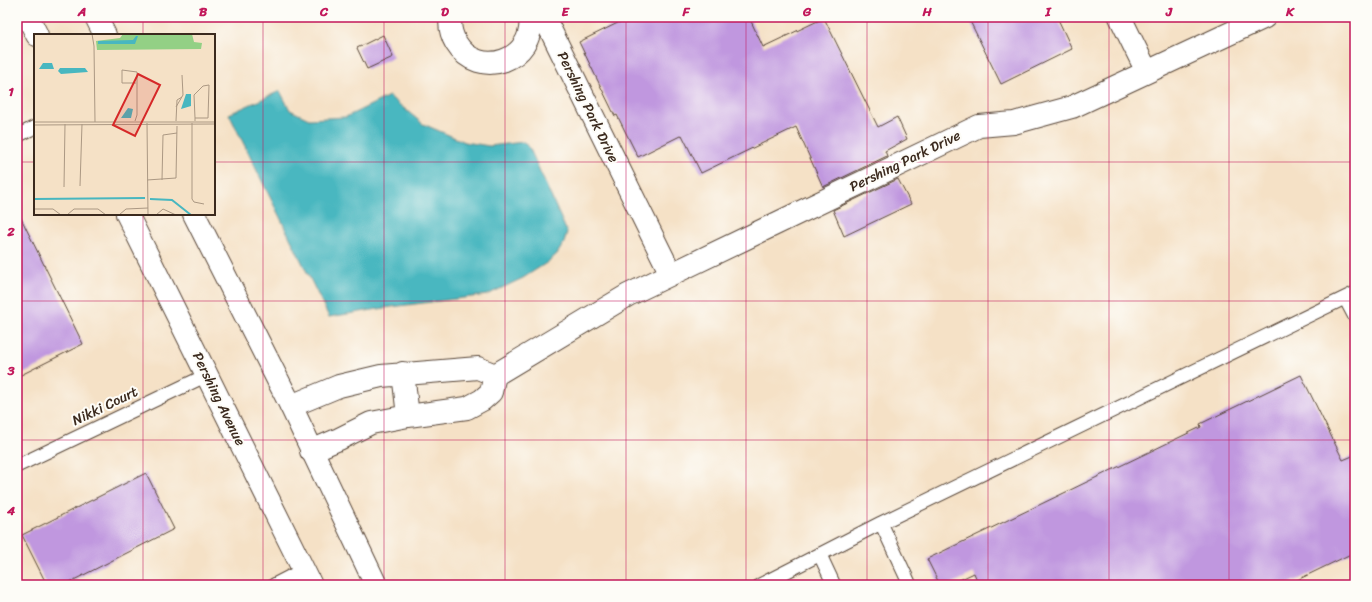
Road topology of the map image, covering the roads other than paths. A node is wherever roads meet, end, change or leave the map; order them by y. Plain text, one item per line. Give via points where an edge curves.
1 (28, 17) edge
2 (96, 17) edge
3 (451, 17) edge
4 (1120, 17) edge
5 (1265, 17) edge
6 (531, 21) edge
7 (36, 34) edge
8 (104, 34) edge
9 (1147, 72) junction
10 (34, 128) edge
11 (17, 136) edge
12 (128, 215) edge
13 (195, 215) edge
14 (671, 274) junction
15 (1350, 295) edge
16 (1355, 317) edge
17 (403, 373) junction
18 (208, 375) junction
19 (495, 375) junction
20 (291, 406) junction
21 (408, 416) junction
22 (311, 451) junction
23 (17, 466) edge
24 (881, 523) junction
25 (820, 555) junction
26 (307, 577) edge
27 (274, 585) edge
28 (376, 585) edge
29 (760, 585) edge
30 (834, 585) edge
31 (910, 585) edge

1 - 7 street
2 - 8 street
3 - 6 street, Pershing Park Drive via 452,37 461,50 473,60 489,64 505,61 518,53 527,40
4 - 9 street
5 - 9 street, Pershing Park Drive
6 - 14 street, Pershing Park Drive via 544,17
9 - 14 street, Pershing Park Drive via 1072,107 1014,123 979,126
10 - 11 lane
12 - 18 street, Pershing Avenue
13 - 20 street
14 - 19 street, Pershing Park Drive via 628,295
15 - 16 lane
15 - 24 lane
17 - 19 street via 478,368
17 - 20 street via 338,386
17 - 21 street
18 - 23 lane, Nikki Court
18 - 26 street, Pershing Avenue
19 - 21 street via 491,392 467,408
20 - 22 street
21 - 22 street via 371,423
22 - 28 street
24 - 25 lane
24 - 31 lane
25 - 29 lane
25 - 30 lane
26 - 27 lane

